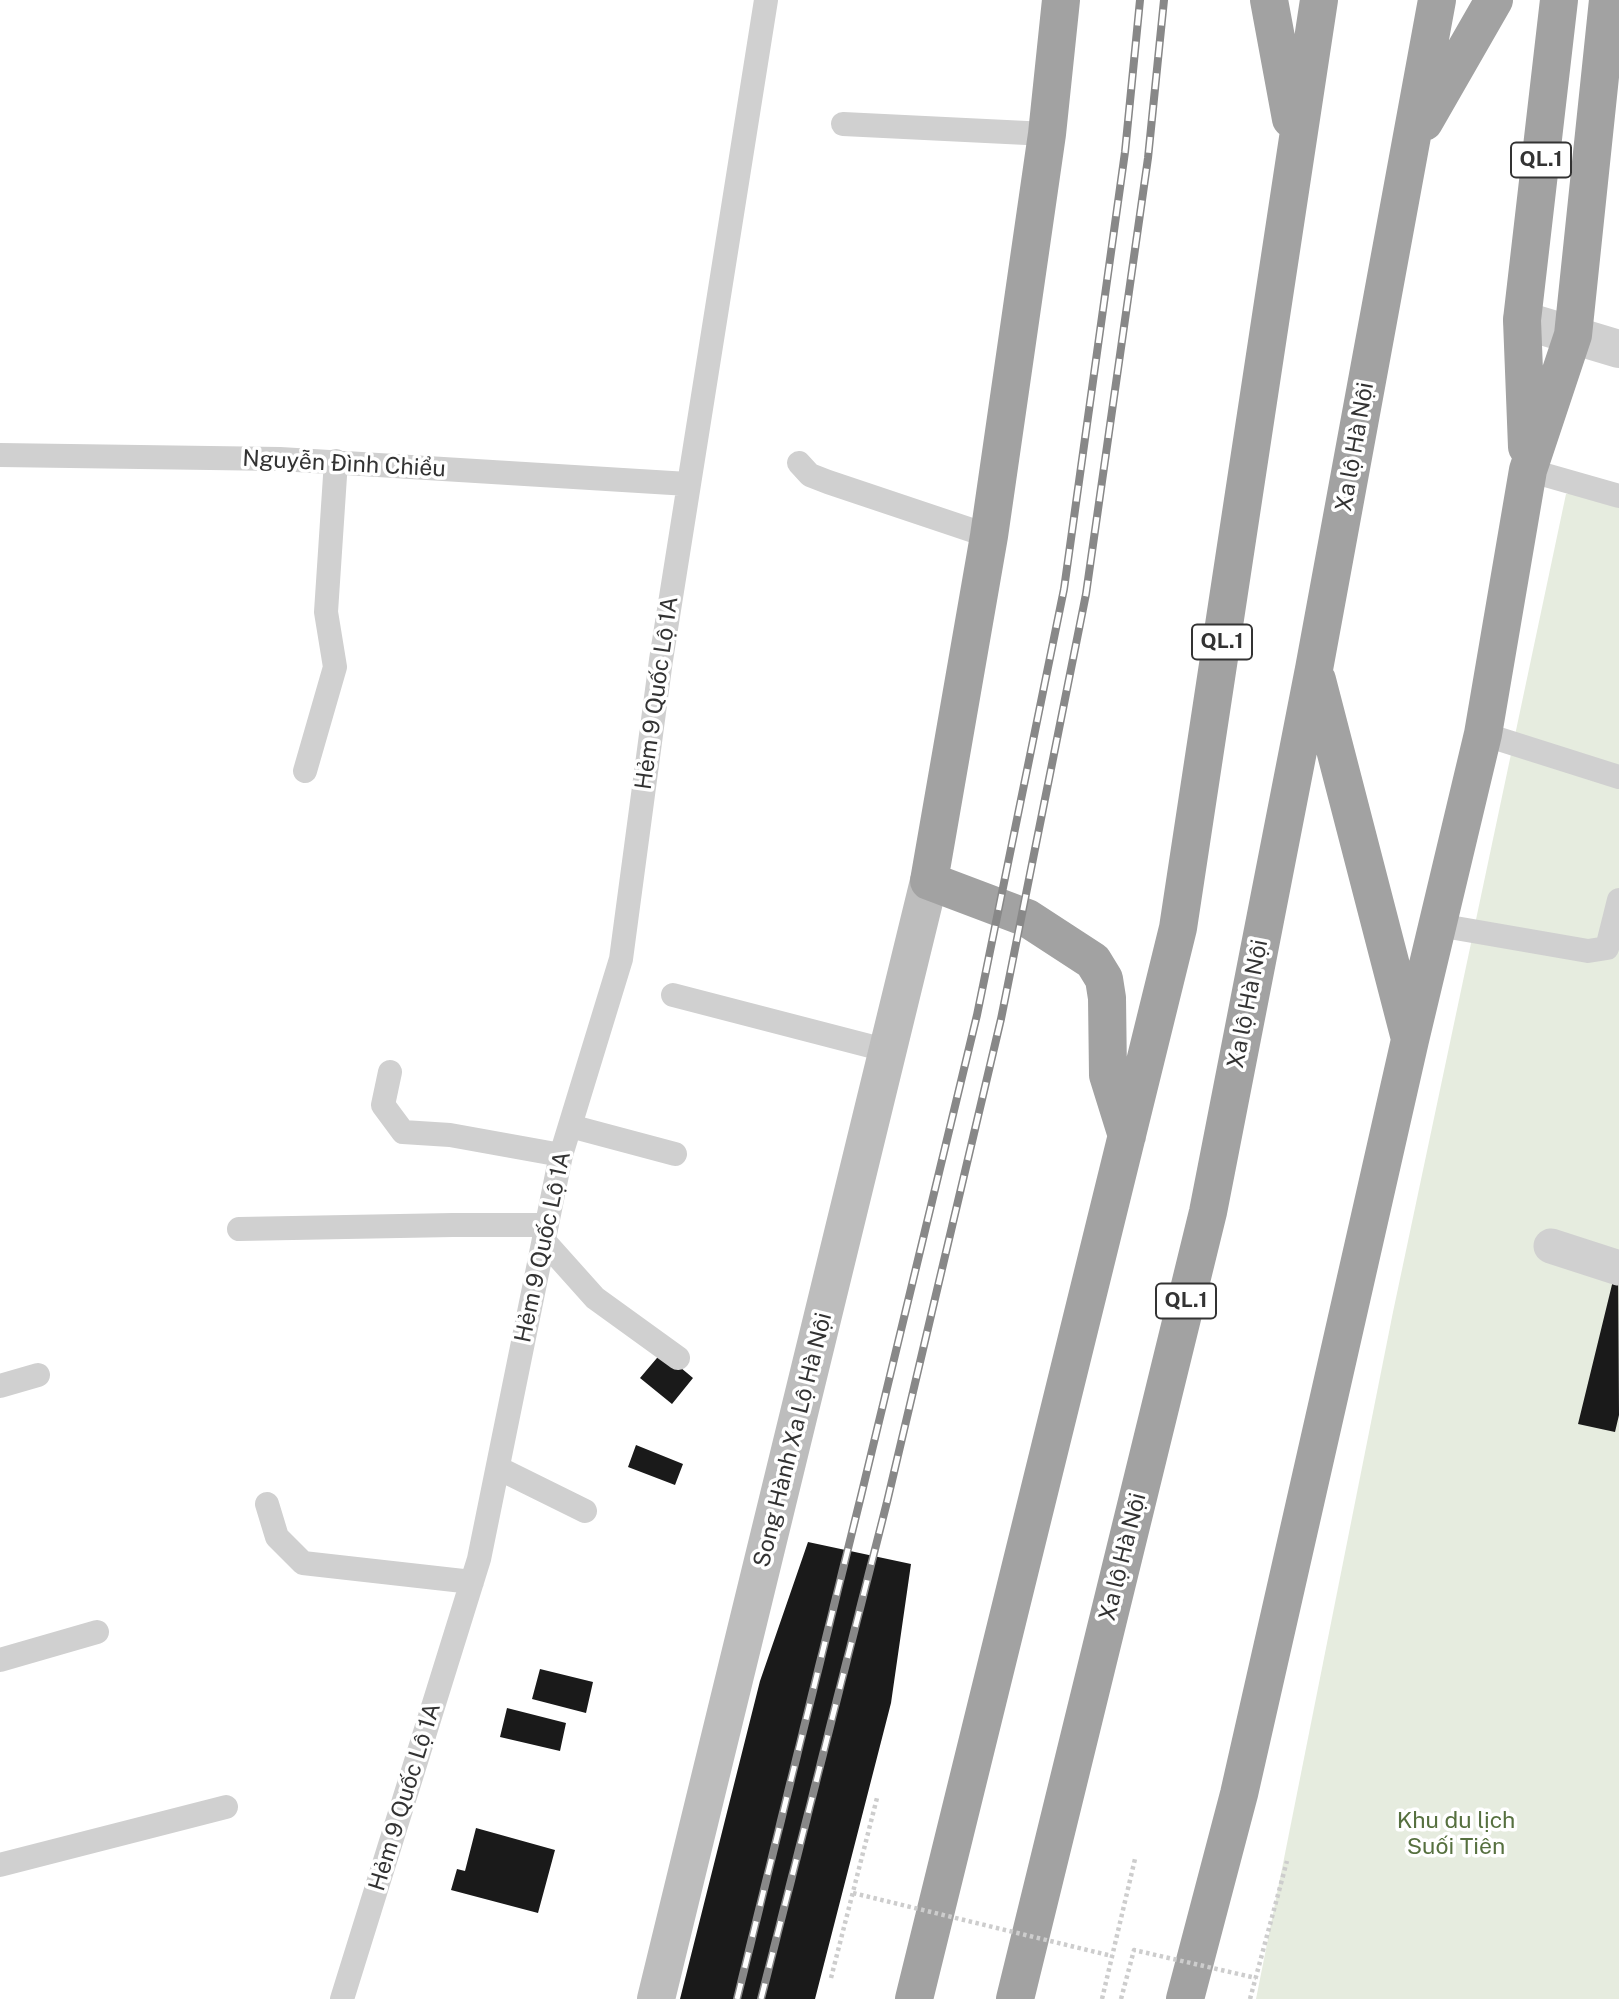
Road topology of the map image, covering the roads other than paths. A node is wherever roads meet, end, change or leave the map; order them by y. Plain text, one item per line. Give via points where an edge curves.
1 (766, 0) edge
2 (1061, 0) edge
3 (1269, 0) edge
4 (1319, 0) edge
5 (1437, 0) edge
6 (1494, 0) edge
7 (1559, 0) edge
8 (1608, 0) edge
9 (843, 124) dead end
10 (1047, 134) junction
11 (1296, 145) junction
12 (1409, 148) junction
13 (1522, 320) junction
14 (1573, 335) junction
15 (1619, 349) edge
16 (0, 455) edge
17 (336, 461) junction
18 (799, 463) dead end
19 (1528, 470) junction
20 (688, 484) junction
21 (1619, 496) edge
22 (989, 536) junction
23 (1314, 669) junction
24 (1483, 734) junction
25 (305, 771) dead end
26 (1619, 777) edge
27 (929, 881) junction
28 (1619, 900) edge
29 (1438, 925) junction
30 (673, 995) dead end
31 (1410, 1040) junction
32 (889, 1051) junction
33 (390, 1072) dead end
34 (569, 1126) junction
35 (1127, 1136) junction
36 (675, 1154) dead end
37 (561, 1155) junction
38 (239, 1230) dead end
39 (545, 1233) junction
40 (1551, 1246) dead end
41 (1619, 1268) edge
42 (678, 1358) dead end
43 (38, 1375) dead end
44 (0, 1386) edge
45 (498, 1468) junction
46 (267, 1504) dead end
47 (585, 1511) dead end
48 (472, 1582) junction
49 (97, 1632) dead end
50 (0, 1660) edge
51 (226, 1807) dead end
52 (0, 1865) edge
53 (342, 1999) edge
54 (656, 1999) edge
55 (914, 1999) edge
56 (1015, 1999) edge
57 (1185, 1999) edge

1 - 20 lane, Hẻm 9 Quốc Lộ 1A
2 - 10 highway
3 - 11 highway
4 - 11 highway, QL.1
5 - 12 highway, Xa lộ Hà Nội / QL.1
6 - 12 highway
7 - 13 highway, QL.1
8 - 14 highway, QL.1
9 - 10 lane
10 - 22 highway
11 - 35 highway, QL.1 via 1178,928
12 - 23 highway, Xa lộ Hà Nội / QL.1
13 - 14 street
13 - 19 highway, QL.1
14 - 15 street
14 - 19 highway, QL.1
16 - 17 lane, Nguyễn Đình Chiểu
17 - 20 lane, Nguyễn Đình Chiểu
17 - 25 lane via 326,612 335,667
18 - 22 lane via 819,479
19 - 21 lane
19 - 24 highway, QL.1
20 - 34 lane, Hẻm 9 Quốc Lộ 1A via 621,959
22 - 27 highway
23 - 31 highway
23 - 56 highway, Xa lộ Hà Nội / QL.1 via 1208,1212
24 - 26 lane
24 - 29 highway, QL.1
27 - 32 main road, Song Hành Xa Lộ Hà Nội
27 - 35 highway via 1027,918 1093,961 1104,979 1108,1075
28 - 29 lane via 1607,948 1597,950
29 - 31 highway, QL.1
30 - 32 lane
31 - 57 highway, QL.1 via 1242,1782
32 - 54 main road, Song Hành Xa Lộ Hà Nội
33 - 37 lane via 383,1105 403,1132 450,1135
34 - 36 lane
34 - 37 lane, Hẻm 9 Quốc Lộ 1A
35 - 55 highway, QL.1
37 - 39 lane, Hẻm 9 Quốc Lộ 1A
38 - 39 lane via 439,1225
39 - 42 lane via 595,1298
39 - 45 lane, Hẻm 9 Quốc Lộ 1A
40 - 41 street
43 - 44 lane
45 - 47 lane
45 - 48 lane, Hẻm 9 Quốc Lộ 1A
46 - 48 lane via 277,1537 303,1563
48 - 53 lane, Hẻm 9 Quốc Lộ 1A
49 - 50 lane
51 - 52 lane

